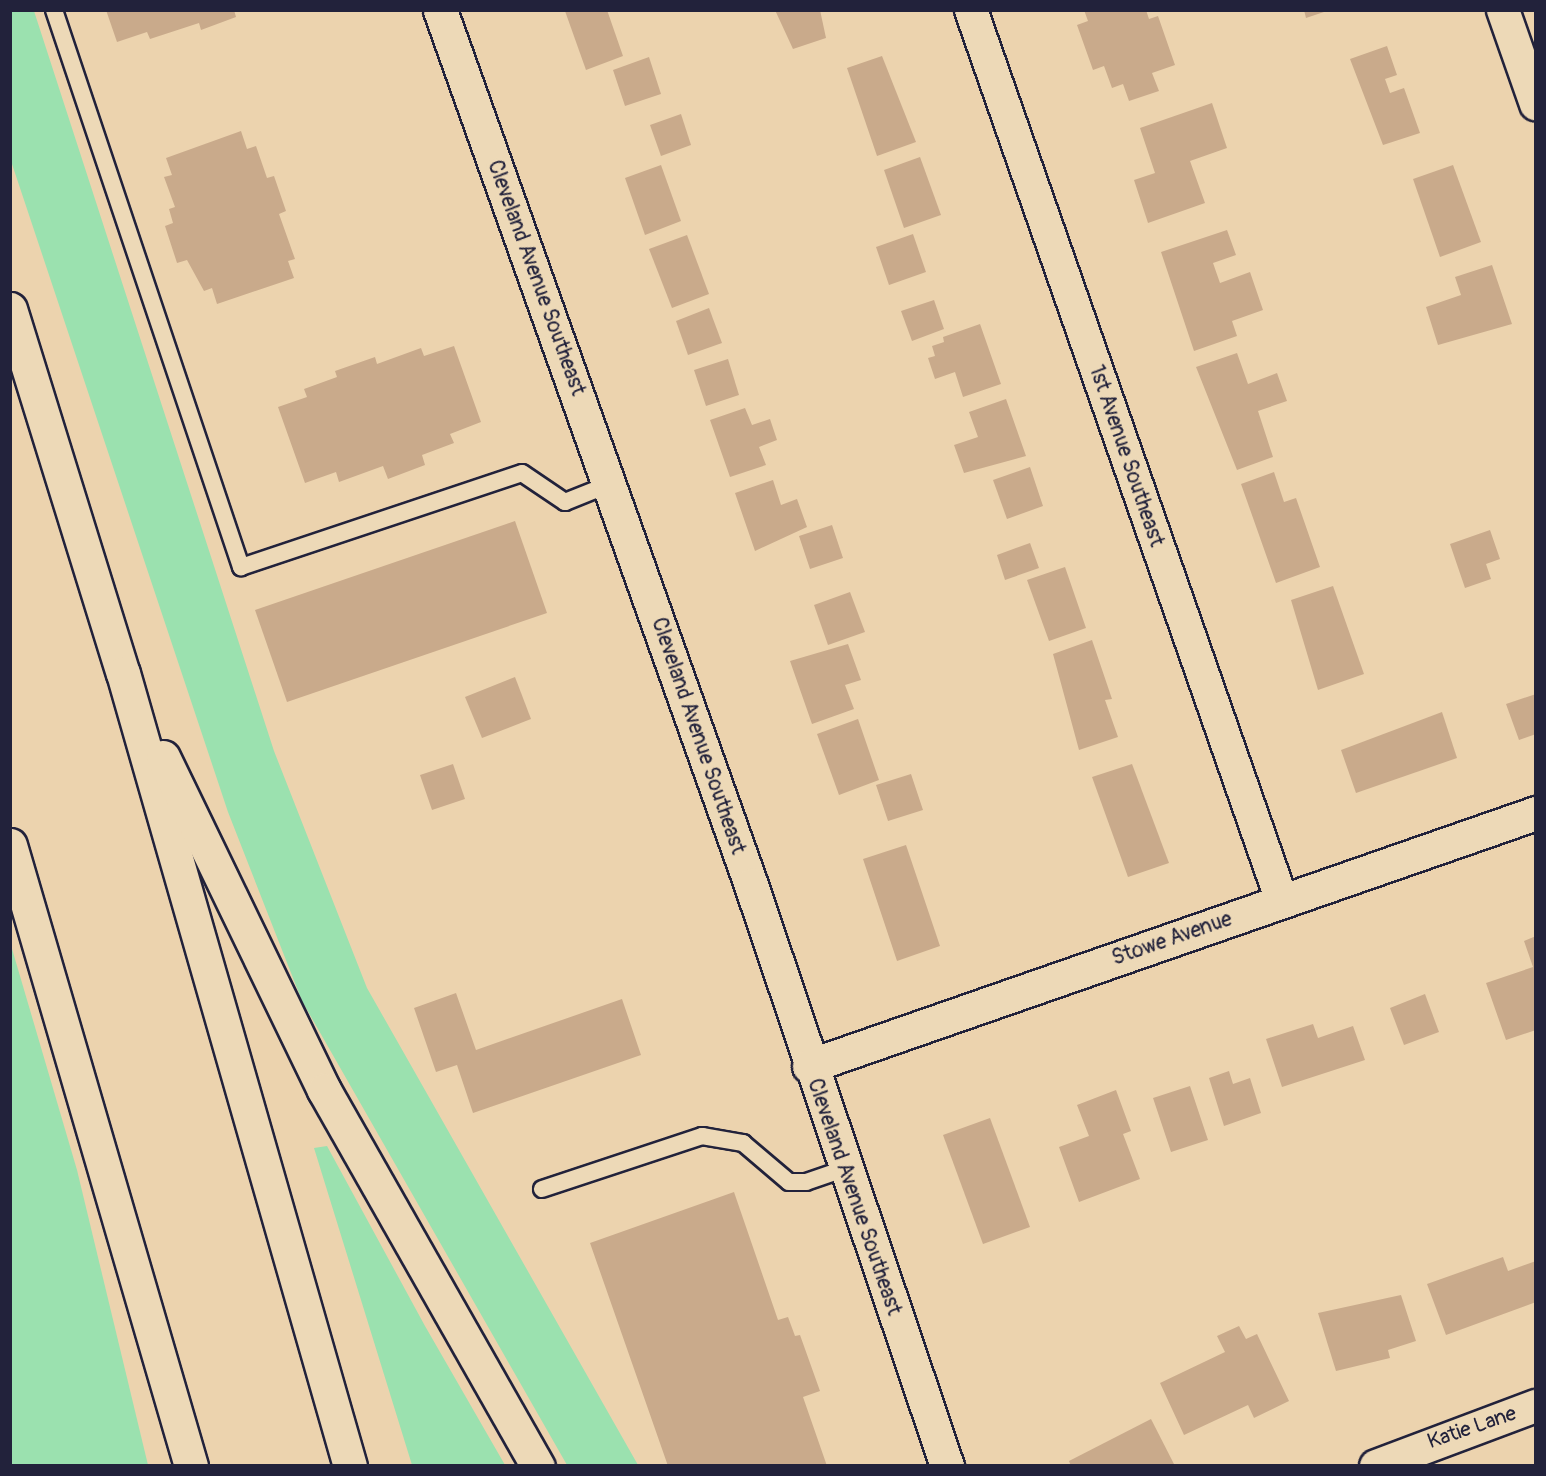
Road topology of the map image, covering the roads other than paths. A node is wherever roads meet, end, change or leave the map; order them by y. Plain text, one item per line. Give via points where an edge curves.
1 (54, 10) edge
2 (440, 10) edge
3 (971, 10) edge
4 (1503, 10) edge
5 (1536, 104) edge
6 (10, 309) edge
7 (610, 484) junction
8 (123, 673) junction
9 (1536, 813) edge
10 (10, 845) edge
11 (1282, 901) junction
12 (809, 1066) junction
13 (844, 1169) junction
14 (542, 1189) dead end
15 (152, 1318) junction
16 (1536, 1406) edge
17 (191, 1466) edge
18 (201, 1466) edge
19 (350, 1466) edge
20 (538, 1466) edge
21 (947, 1466) edge
22 (1376, 1466) edge

1 - 7 lane via 241,567 522,473 565,502
2 - 7 main road, Cleveland Avenue Southeast
3 - 11 street, 1st Avenue Southeast
4 - 5 street
6 - 8 main road
7 - 12 main road, Cleveland Avenue Southeast
8 - 19 main road
8 - 20 main road via 324,1090
9 - 11 main road, Stowe Avenue
10 - 15 main road
11 - 12 main road, Stowe Avenue
12 - 13 main road, Cleveland Avenue Southeast
13 - 14 lane via 806,1182 789,1182 743,1143 702,1136
13 - 21 main road, Cleveland Avenue Southeast
15 - 17 main road
15 - 18 main road
16 - 22 street, Katie Lane

